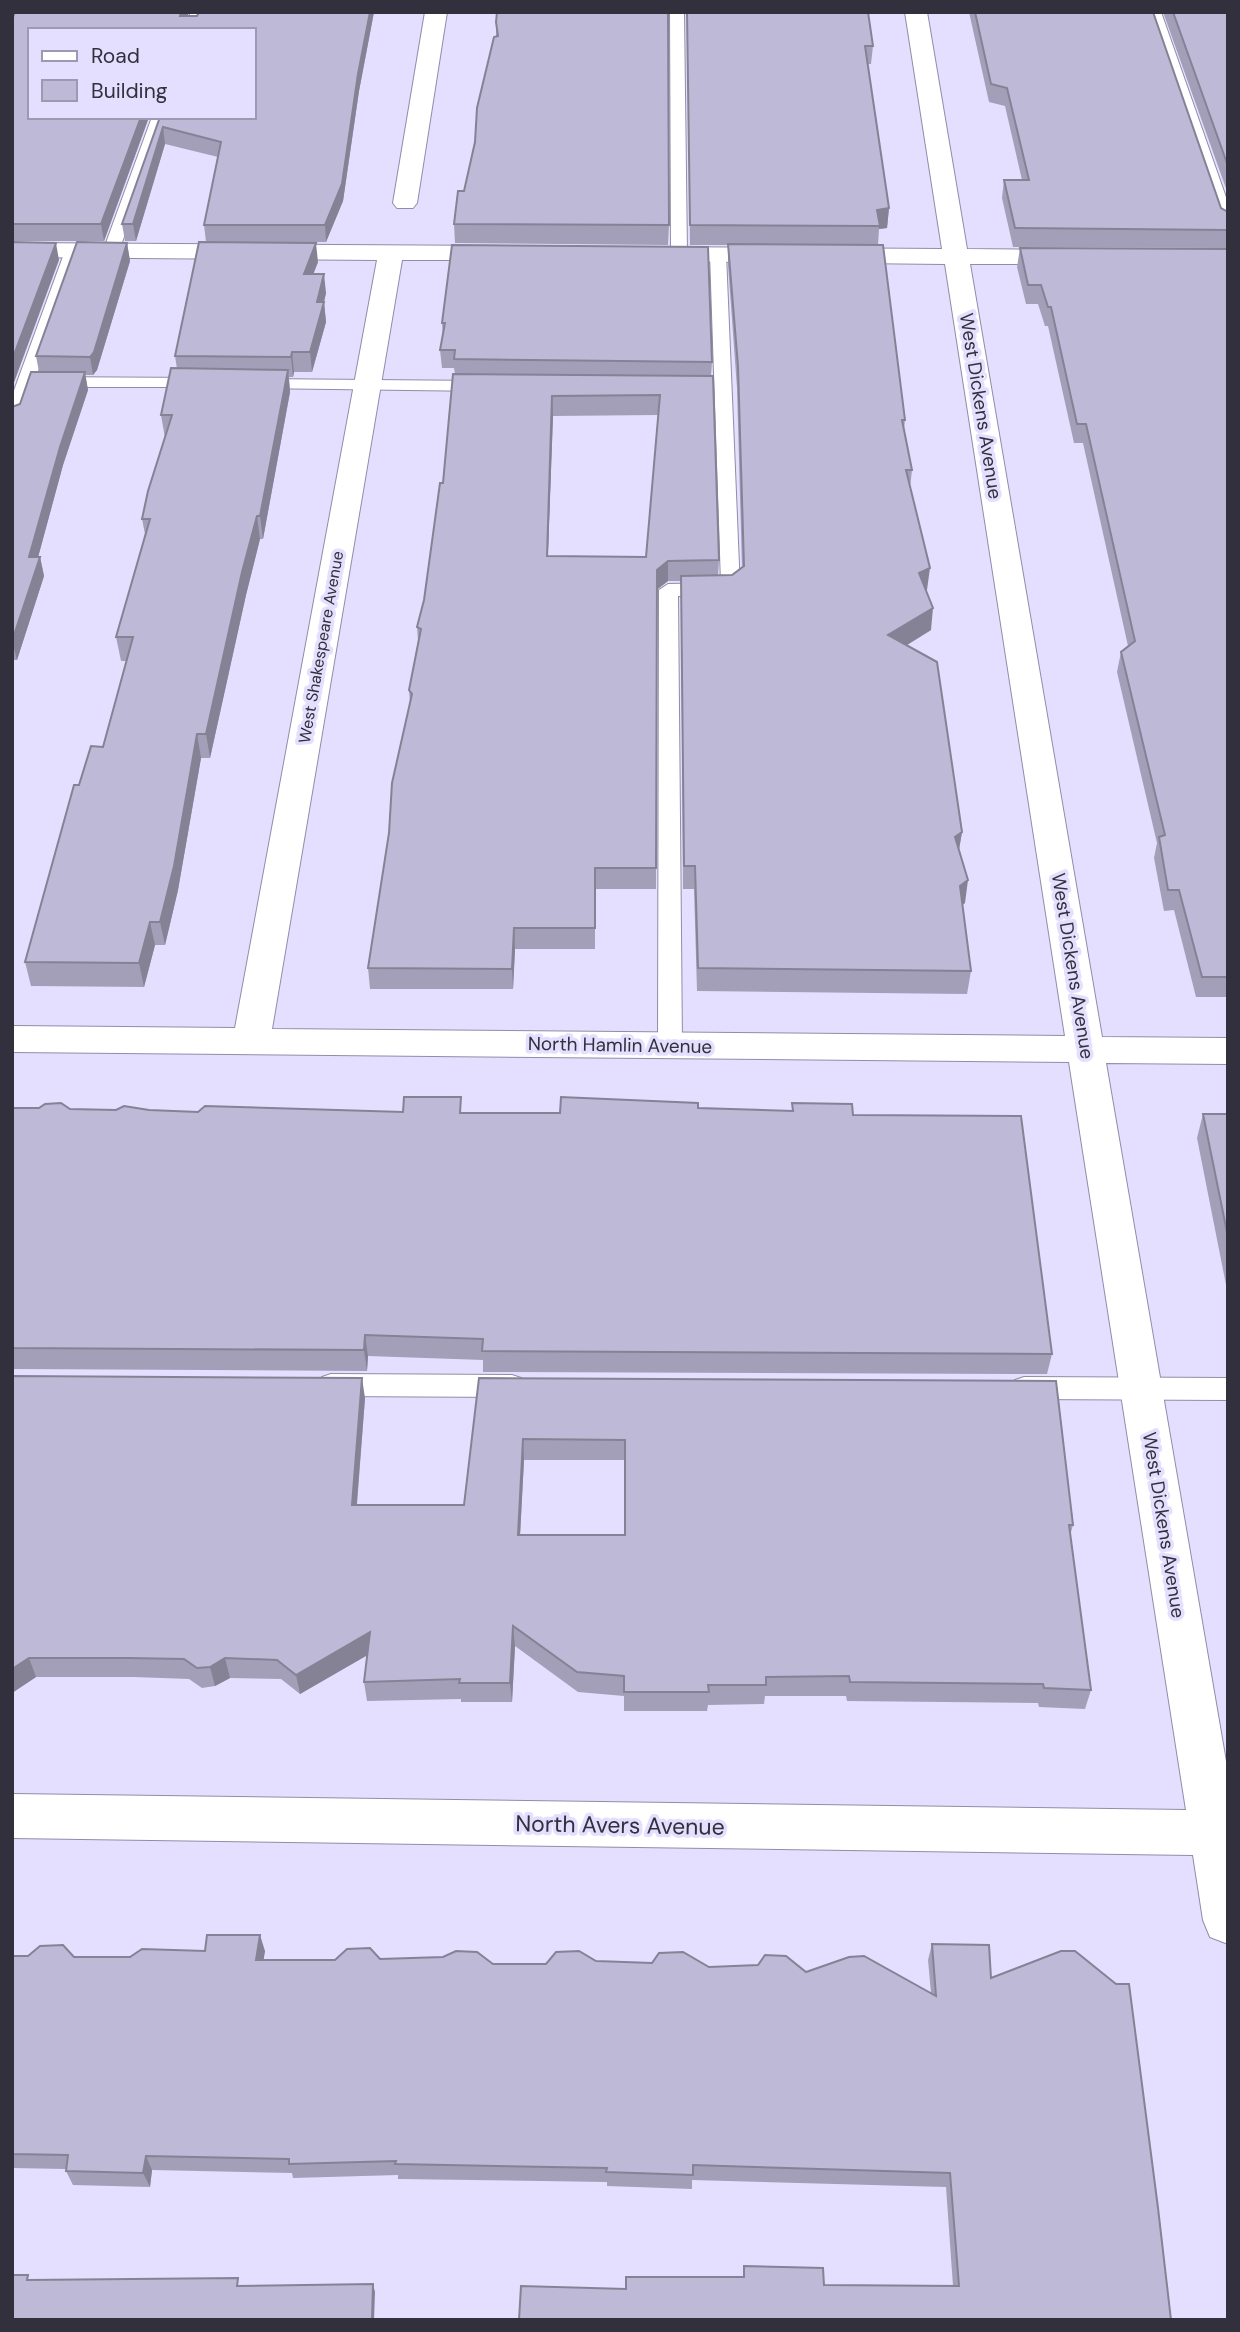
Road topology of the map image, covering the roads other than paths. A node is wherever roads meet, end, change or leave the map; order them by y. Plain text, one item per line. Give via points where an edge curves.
1 (436, 12) edge
2 (677, 12) edge
3 (916, 12) edge
4 (1154, 12) edge
5 (158, 119) edge
6 (405, 203) dead end
7 (1228, 226) edge
8 (12, 250) edge
9 (73, 251) junction
10 (111, 251) junction
11 (391, 252) junction
12 (525, 253) edge
13 (637, 254) edge
14 (679, 254) junction
15 (718, 254) junction
16 (956, 256) junction
17 (1094, 257) edge
18 (27, 382) junction
19 (219, 384) edge
20 (246, 384) edge
21 (367, 385) junction
22 (505, 386) edge
23 (12, 421) edge
24 (12, 1039) edge
25 (251, 1042) junction
26 (670, 1045) junction
27 (1086, 1049) junction
28 (1228, 1051) edge
29 (303, 1385) edge
30 (539, 1386) edge
31 (997, 1388) edge
32 (1141, 1388) junction
33 (1228, 1389) edge
34 (12, 1816) edge
35 (1221, 1833) edge
36 (1228, 1920) edge

1 - 6 street
2 - 14 lane
3 - 16 street, West Dickens Avenue
4 - 7 lane
5 - 10 lane
8 - 9 street
9 - 10 street
9 - 18 lane
10 - 11 street
11 - 12 street
11 - 21 street, West Shakespeare Avenue
13 - 14 street
14 - 15 street
15 - 16 street
15 - 26 lane via 719,388 731,589 668,590
16 - 17 street
16 - 27 street, West Dickens Avenue
18 - 19 lane
18 - 23 lane
20 - 21 lane
21 - 22 lane
21 - 25 street, West Shakespeare Avenue
24 - 25 street, North Hamlin Avenue
25 - 26 street, North Hamlin Avenue
26 - 27 street, North Hamlin Avenue
27 - 28 street, North Hamlin Avenue
27 - 32 street, West Dickens Avenue
29 - 30 lane
31 - 32 lane
32 - 33 lane
32 - 35 street, West Dickens Avenue
34 - 35 street, North Avers Avenue
35 - 36 street, West Dickens Avenue

